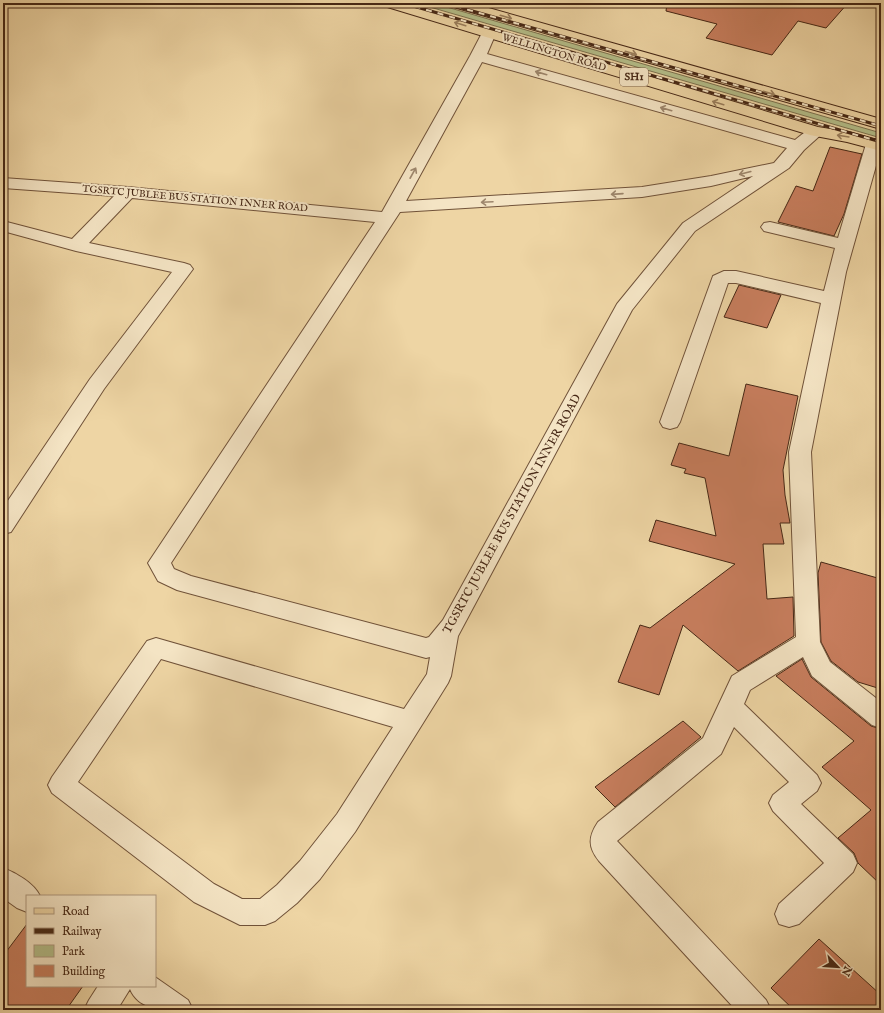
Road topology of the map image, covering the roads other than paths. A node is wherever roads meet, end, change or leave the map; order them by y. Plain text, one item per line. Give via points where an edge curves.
1 (389, 3) edge
2 (455, 3) edge
3 (489, 33) junction
4 (478, 56) junction
5 (881, 124) edge
6 (816, 132) junction
7 (878, 145) edge
8 (798, 146) junction
9 (783, 164) junction
10 (3, 183) edge
11 (128, 192) junction
12 (390, 213) junction
13 (3, 226) edge
14 (770, 227) dead end
15 (844, 245) junction
16 (76, 246) junction
17 (831, 299) junction
18 (670, 422) dead end
19 (3, 526) edge
20 (446, 636) junction
21 (808, 642) junction
22 (730, 706) junction
23 (881, 716) edge
24 (409, 721) junction
25 (3, 881) edge
26 (26, 898) edge
27 (789, 914) dead end
28 (115, 987) edge
29 (144, 987) edge
30 (99, 1010) edge
31 (178, 1010) edge
32 (756, 1010) edge

3 -> 1 main road, WELLINGTON ROAD / SH1
2 -> 5 main road, SH1
3 - 4 street, TGSRTC JUBLEE BUS STATION INNER ROAD
6 -> 3 main road, WELLINGTON ROAD / SH1
8 -> 4 street
12 -> 4 street, TGSRTC JUBLEE BUS STATION INNER ROAD
7 -> 6 main road, WELLINGTON ROAD / SH1
6 - 8 street, TGSRTC JUBLEE BUS STATION INNER ROAD
7 - 15 street
8 - 9 street, TGSRTC JUBLEE BUS STATION INNER ROAD
9 -> 12 street, TGSRTC JUBLEE BUS STATION INNER ROAD via 711,181 642,192
9 - 20 street, TGSRTC JUBLEE BUS STATION INNER ROAD via 688,227 624,308
10 - 11 street, TGSRTC JUBLEE BUS STATION INNER ROAD
11 - 12 street, TGSRTC JUBLEE BUS STATION INNER ROAD
11 - 16 street
12 - 20 street, TGSRTC JUBLEE BUS STATION INNER ROAD via 159,563 166,575 185,584 418,646 426,648 437,645
13 - 16 street
14 - 15 street
15 - 17 street
16 - 19 street via 184,269 97,384
17 - 18 street via 736,278 724,277 720,280
17 - 21 street via 800,452
20 - 24 street via 439,676
21 - 22 street via 741,683
21 - 23 street via 821,669
22 - 27 street via 808,783 782,803 843,863
22 - 32 street via 712,746 608,830 603,838 604,846
24 - 24 street via 346,823 310,870 265,912 240,912 204,894 61,785 156,648
25 - 26 street
28 - 30 street
29 - 31 street

